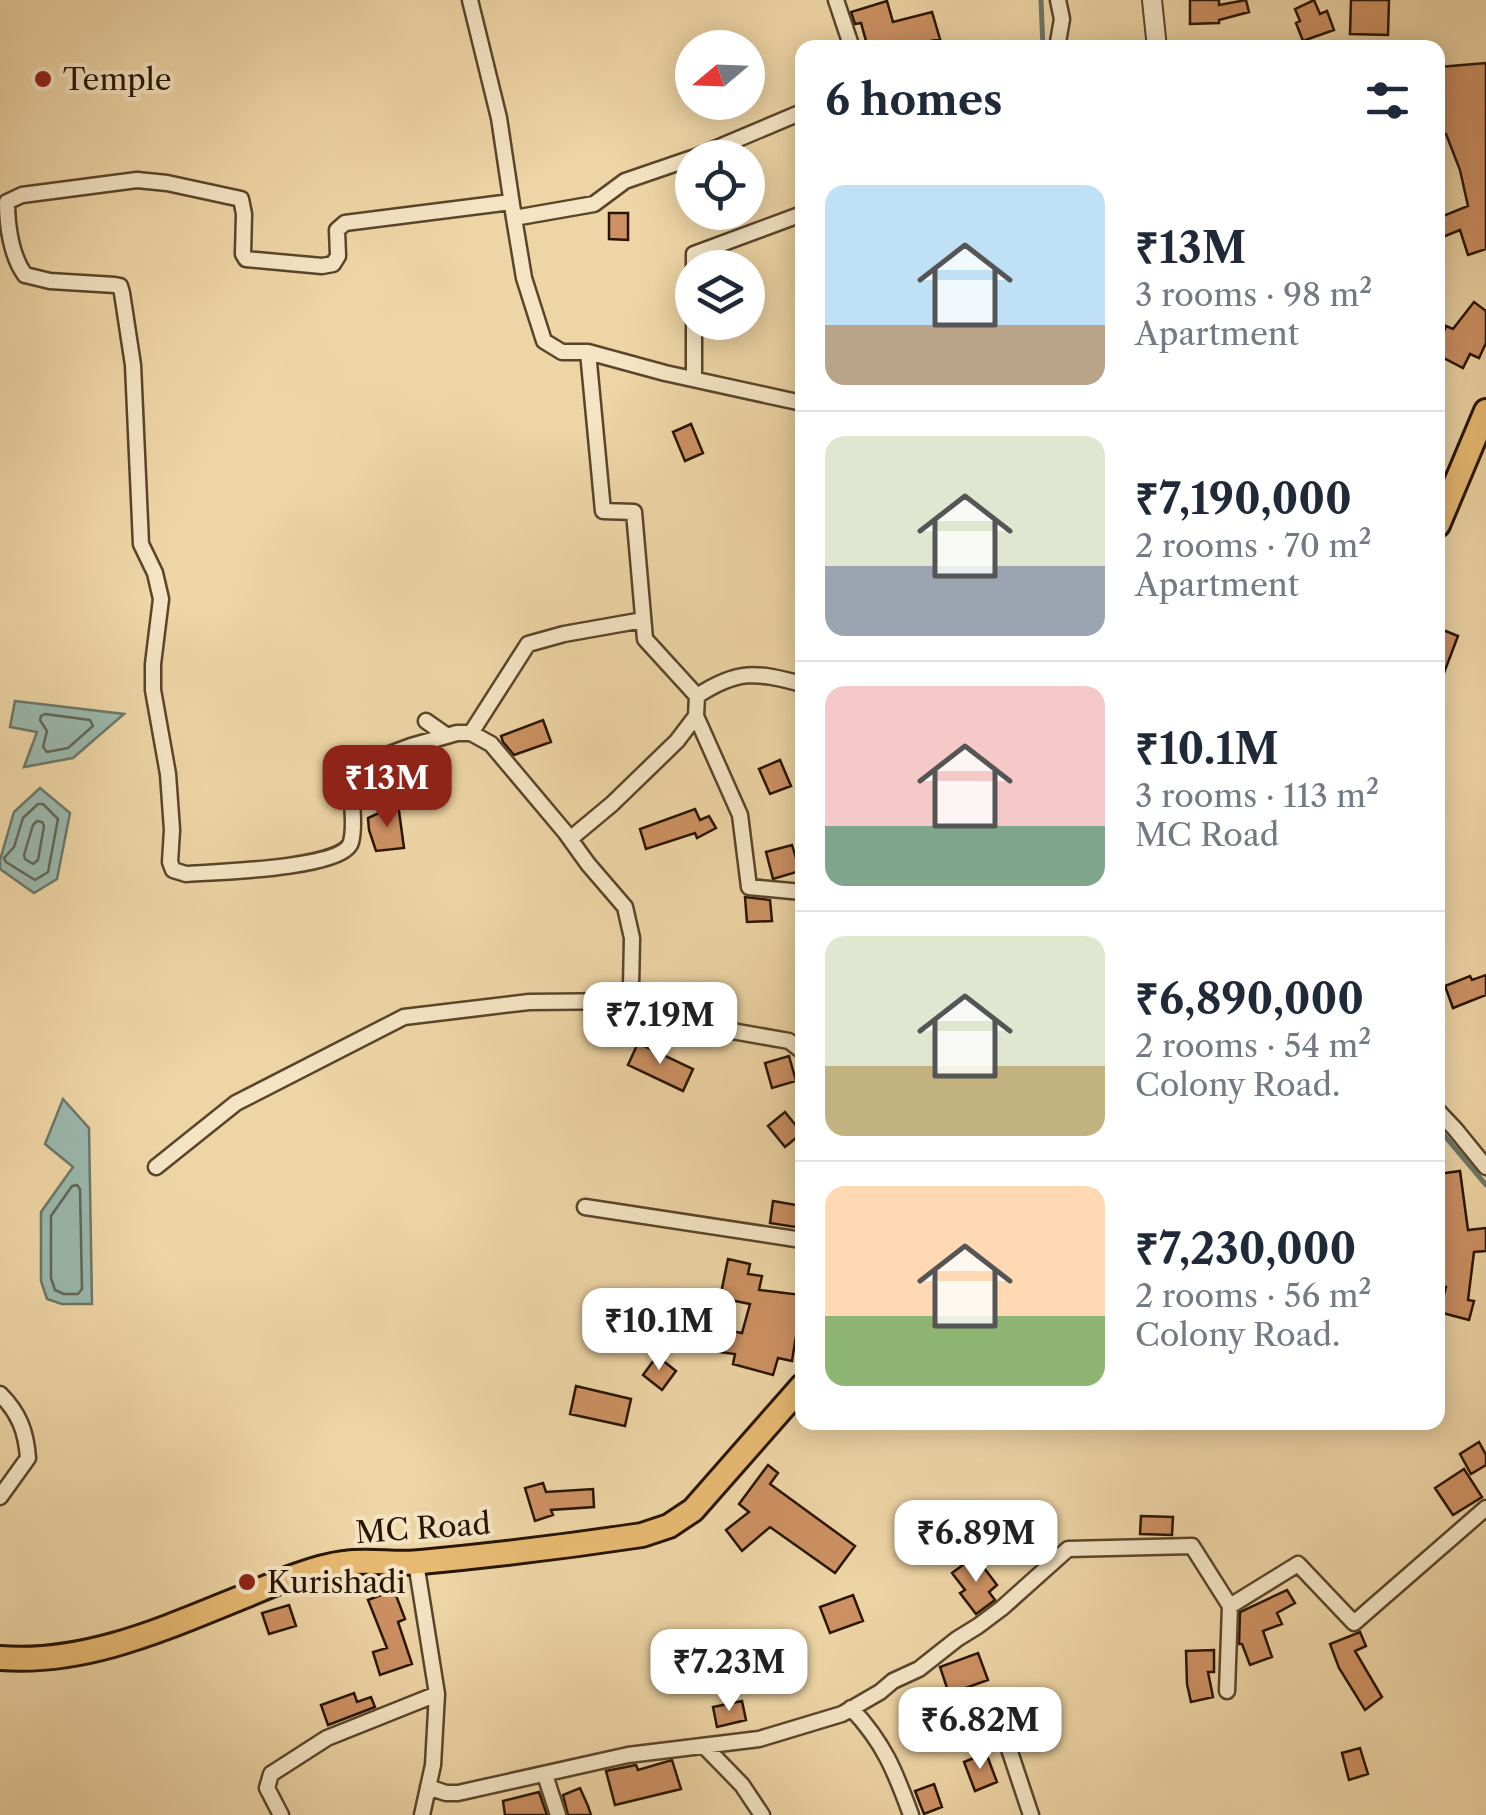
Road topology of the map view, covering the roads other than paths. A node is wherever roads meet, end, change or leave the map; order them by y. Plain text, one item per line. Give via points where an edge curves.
1 (470, 0) edge
2 (836, 0) edge
3 (1058, 0) edge
4 (1152, 0) edge
5 (849, 40) edge
6 (1058, 40) edge
7 (1156, 40) edge
8 (795, 115) edge
9 (736, 140) edge
10 (675, 164) edge
11 (510, 202) junction
12 (795, 217) edge
13 (514, 218) junction
14 (705, 250) edge
15 (694, 340) edge
16 (588, 352) junction
17 (694, 380) junction
18 (795, 402) edge
19 (1486, 412) edge
20 (1477, 457) edge
21 (1445, 513) edge
22 (644, 620) junction
23 (795, 682) edge
24 (698, 696) junction
25 (696, 716) junction
26 (426, 721) dead end
27 (472, 733) junction
28 (446, 735) junction
29 (570, 839) junction
30 (795, 891) edge
31 (634, 1001) junction
32 (795, 1045) edge
33 (1445, 1118) edge
34 (156, 1167) dead end
35 (1486, 1168) edge
36 (585, 1207) dead end
37 (795, 1239) edge
38 (0, 1394) edge
39 (795, 1394) edge
40 (0, 1497) edge
41 (1486, 1508) edge
42 (416, 1563) junction
43 (1230, 1606) junction
44 (0, 1658) edge
45 (1227, 1691) dead end
46 (437, 1694) junction
47 (852, 1708) junction
48 (1007, 1744) dead end
49 (704, 1746) junction
50 (545, 1775) junction
51 (428, 1787) junction
52 (281, 1815) edge
53 (422, 1815) edge
54 (558, 1815) edge
55 (762, 1815) edge
56 (911, 1815) edge
57 (1031, 1815) edge

1 - 11 street via 499,118
2 - 5 street
3 - 6 street
4 - 7 street
8 - 9 street
10 - 13 street via 625,181 594,204
11 - 13 street
11 - 28 street via 345,223 338,230 338,256 322,266 246,259 241,199 167,183 137,180 22,195 6,204 14,252 26,275 115,284 122,294 133,365 141,544 161,600 152,690 168,774 172,868 186,874 300,864 343,853 351,842 356,770
12 - 14 street
13 - 16 street via 544,341 562,352
15 - 17 street
16 - 17 street
16 - 22 street via 603,510 634,512
17 - 18 street
19 - 20 main road
20 - 21 main road
22 - 24 street via 645,639
22 - 27 street via 528,644
23 - 24 street via 741,675
24 - 25 street
25 - 29 street via 678,741
25 - 30 street via 740,814 749,887
26 - 28 street
27 - 28 street
27 - 29 street via 490,744
29 - 31 street via 625,907
31 - 32 street via 658,1018
31 - 34 street via 529,1002 404,1017 236,1103
33 - 35 street
36 - 37 street
38 - 40 street via 15,1410 28,1458
39 - 42 main road, MC Road via 693,1510 669,1526 602,1541
41 - 43 street via 1354,1623 1298,1564
42 - 44 main road, MC Road via 345,1562 98,1649
42 - 46 street
43 - 45 street
43 - 47 street via 1192,1546 1068,1549 1002,1608
46 - 51 street
46 - 52 street via 327,1738 271,1774 267,1788
47 - 49 street via 772,1735
47 - 56 street via 883,1748
48 - 57 street
49 - 50 street
49 - 55 street
50 - 51 street via 458,1793
50 - 54 street
51 - 53 street

